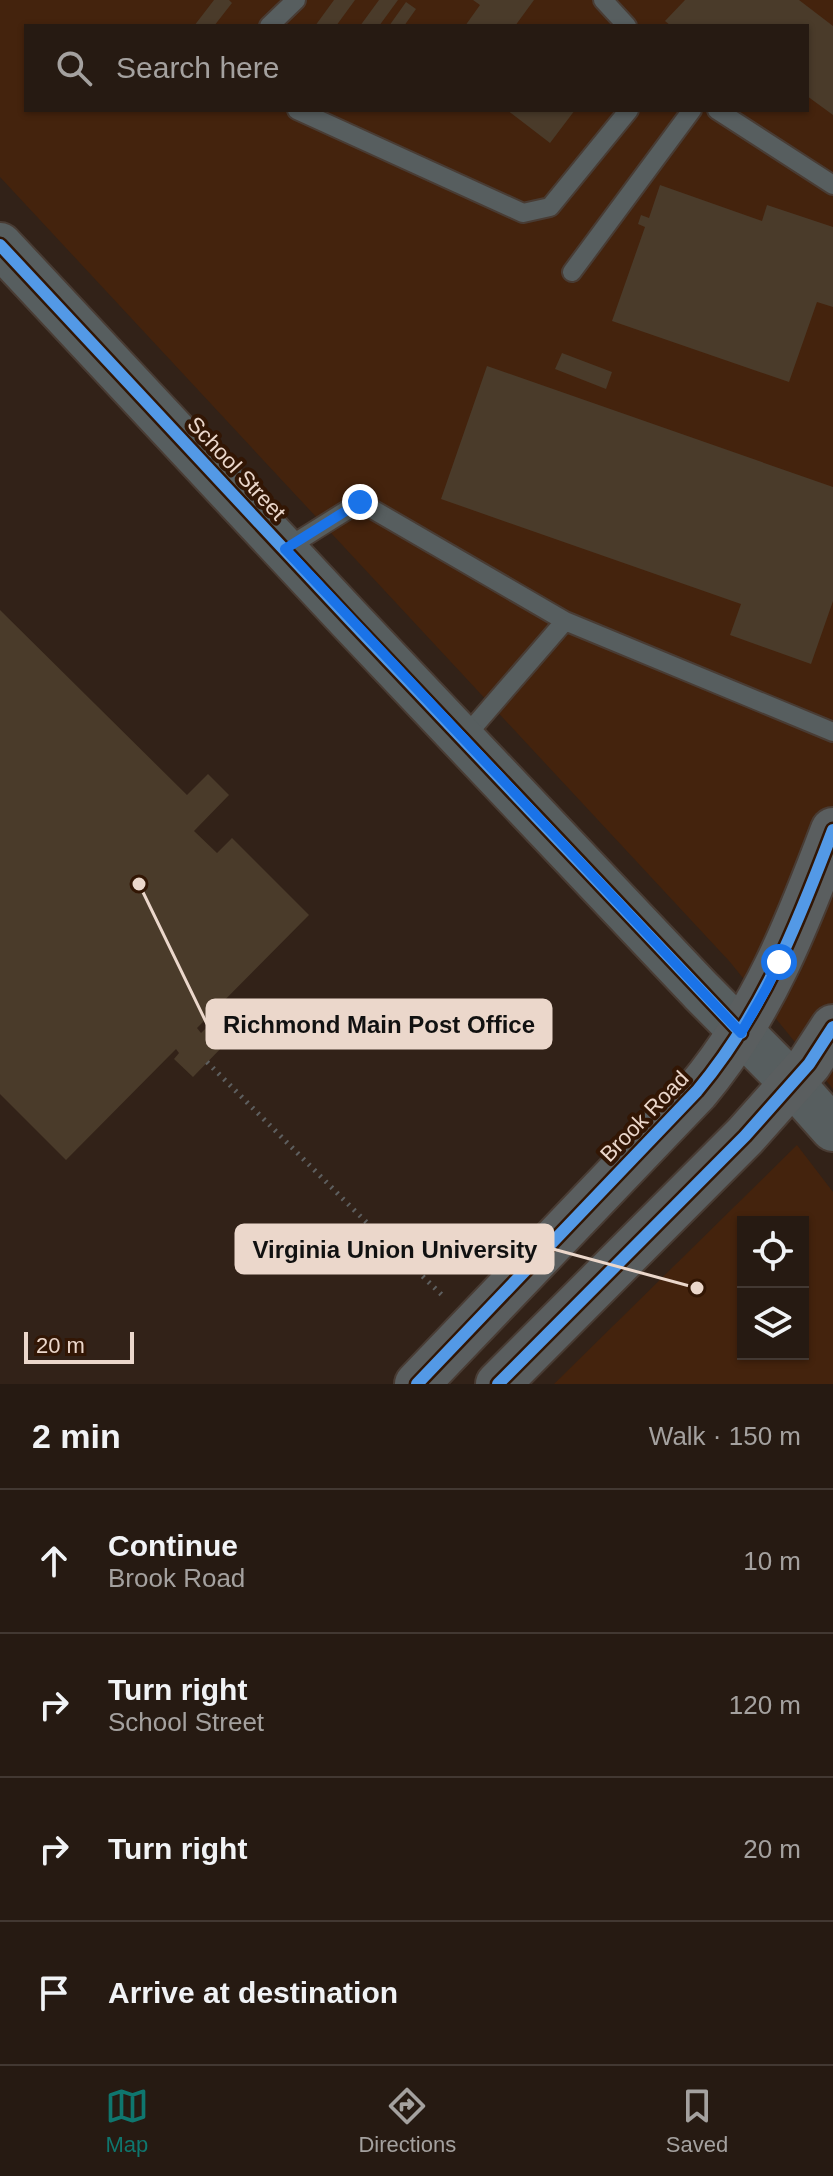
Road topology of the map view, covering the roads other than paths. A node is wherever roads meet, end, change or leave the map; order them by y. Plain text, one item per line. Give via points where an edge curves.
1 (296, 0) edge
2 (603, 0) edge
3 (271, 24) edge
4 (625, 24) edge
5 (301, 112) edge
6 (627, 112) edge
7 (691, 112) edge
8 (720, 112) edge
9 (833, 185) edge
10 (0, 245) edge
11 (572, 272) dead end
12 (285, 549) junction
13 (565, 621) junction
14 (833, 732) edge
15 (463, 739) junction
16 (833, 830) edge
17 (833, 1027) edge
18 (741, 1033) junction
19 (793, 1084) junction
20 (833, 1129) edge
21 (417, 1384) edge
22 (498, 1384) edge

1 - 3 lane
2 - 4 lane
5 - 6 lane via 523,213 550,207
7 - 11 lane
8 - 9 lane
10 - 12 street, School Street
12 - 13 lane via 360,502
12 - 15 street, School Street
13 - 14 lane
13 - 15 lane
15 - 18 street, School Street
16 - 18 main road, Brook Road via 804,906
17 - 19 main road
18 - 19 street, School Street
18 - 21 main road, Brook Road via 697,1091
19 - 20 street, School Street
19 - 22 main road

